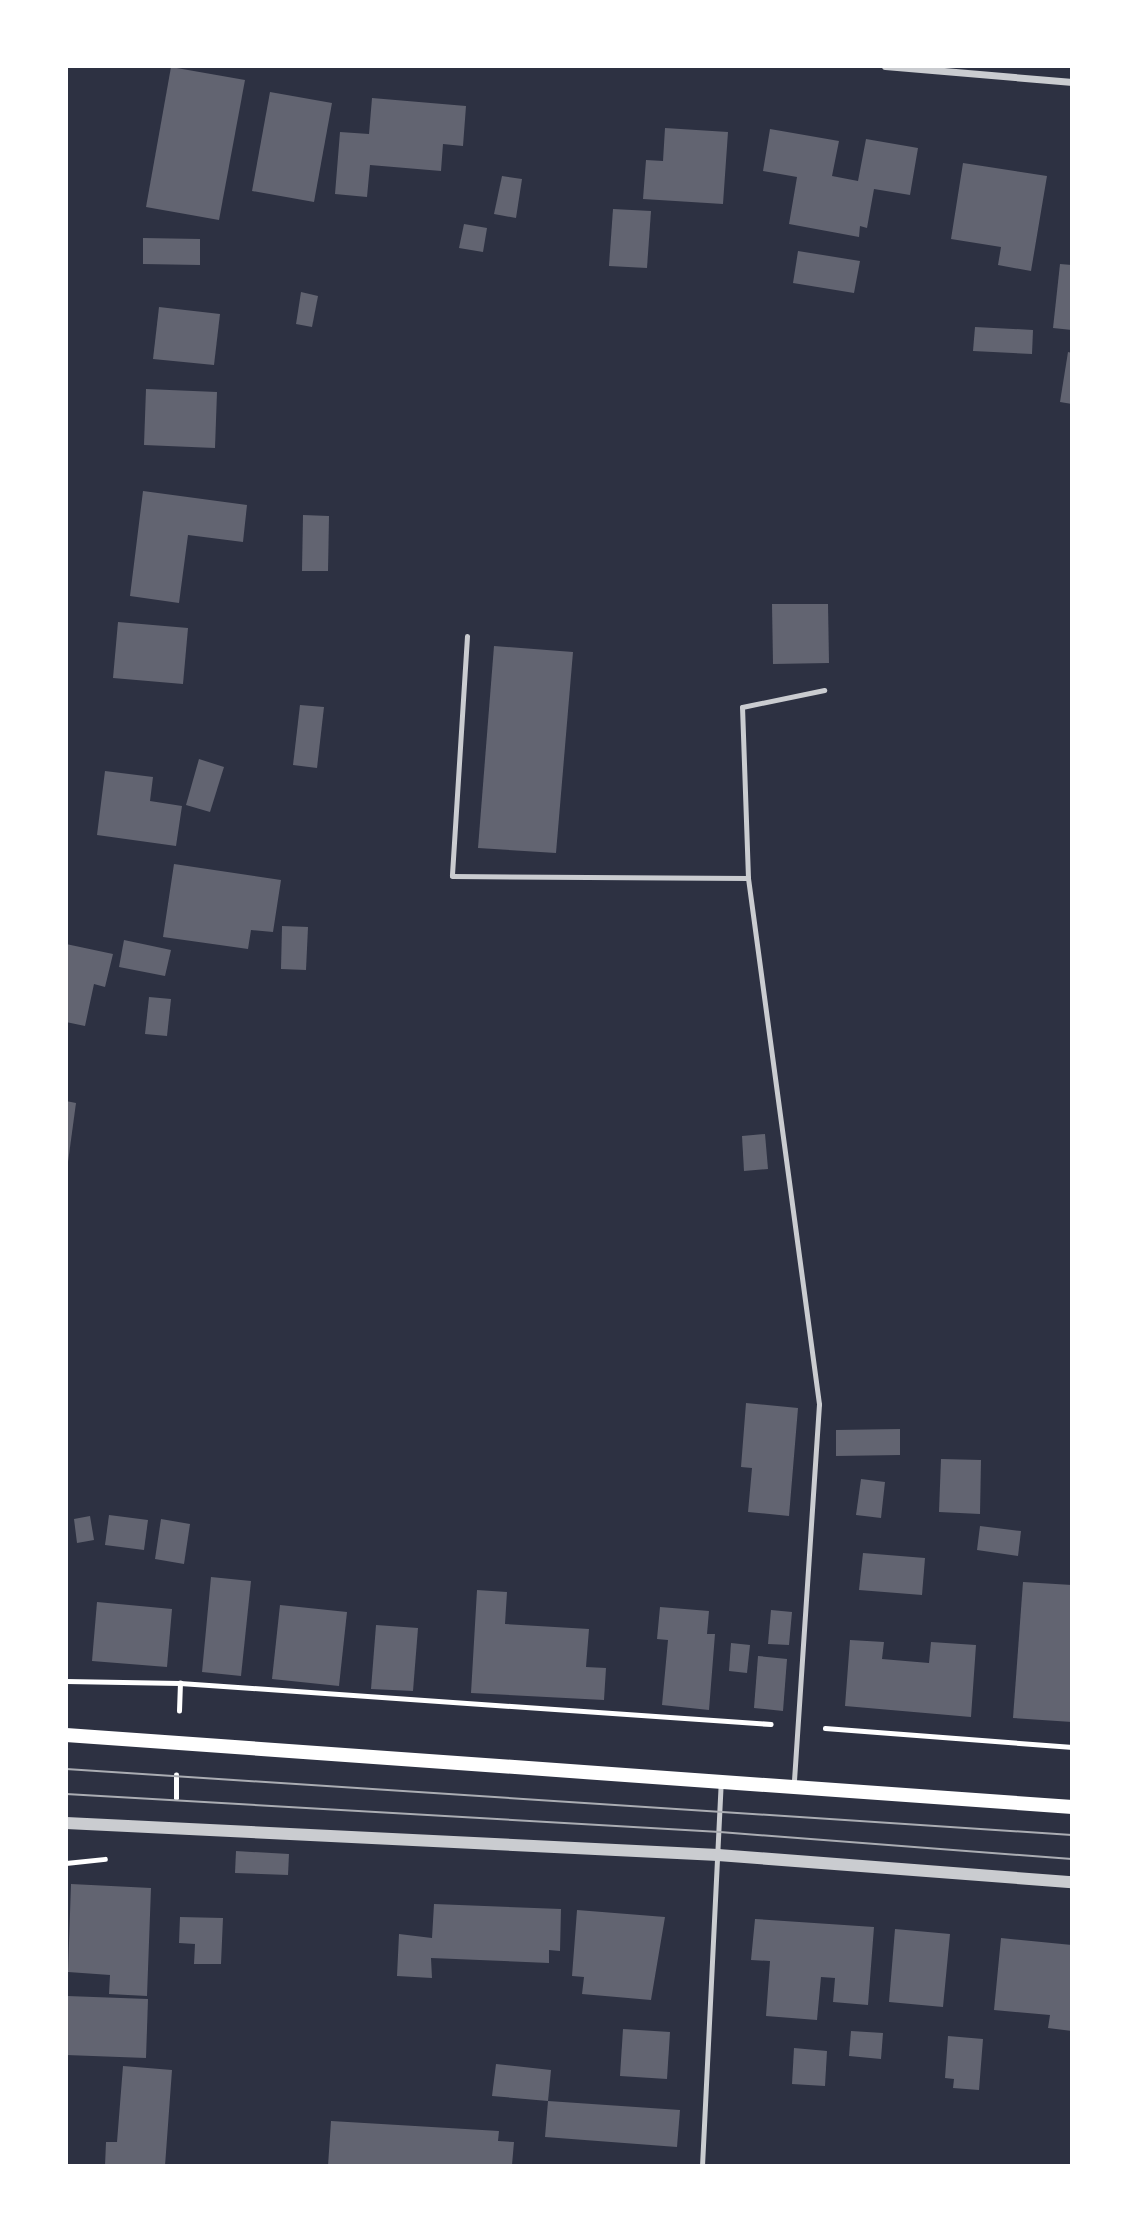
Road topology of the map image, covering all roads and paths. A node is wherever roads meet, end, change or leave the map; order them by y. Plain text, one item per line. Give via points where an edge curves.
1 (885, 66) edge
2 (1072, 82) edge
3 (467, 636) dead end
4 (824, 690) dead end
5 (748, 878) junction
6 (66, 1681) edge
7 (797, 1725) junction
8 (66, 1735) edge
9 (1072, 1747) edge
10 (721, 1783) junction
11 (793, 1789) junction
12 (1072, 1807) edge
13 (66, 1823) edge
14 (718, 1855) junction
15 (1072, 1882) edge
16 (702, 2165) edge

1 - 2 street
3 - 5 lane via 452,876
4 - 5 lane via 742,708
5 - 7 lane via 819,1404
6 - 7 path via 170,1683
7 - 9 path
7 - 11 lane
8 - 10 main road
10 - 11 main road
10 - 14 lane
11 - 12 main road
13 - 14 street
14 - 15 street
14 - 16 lane

